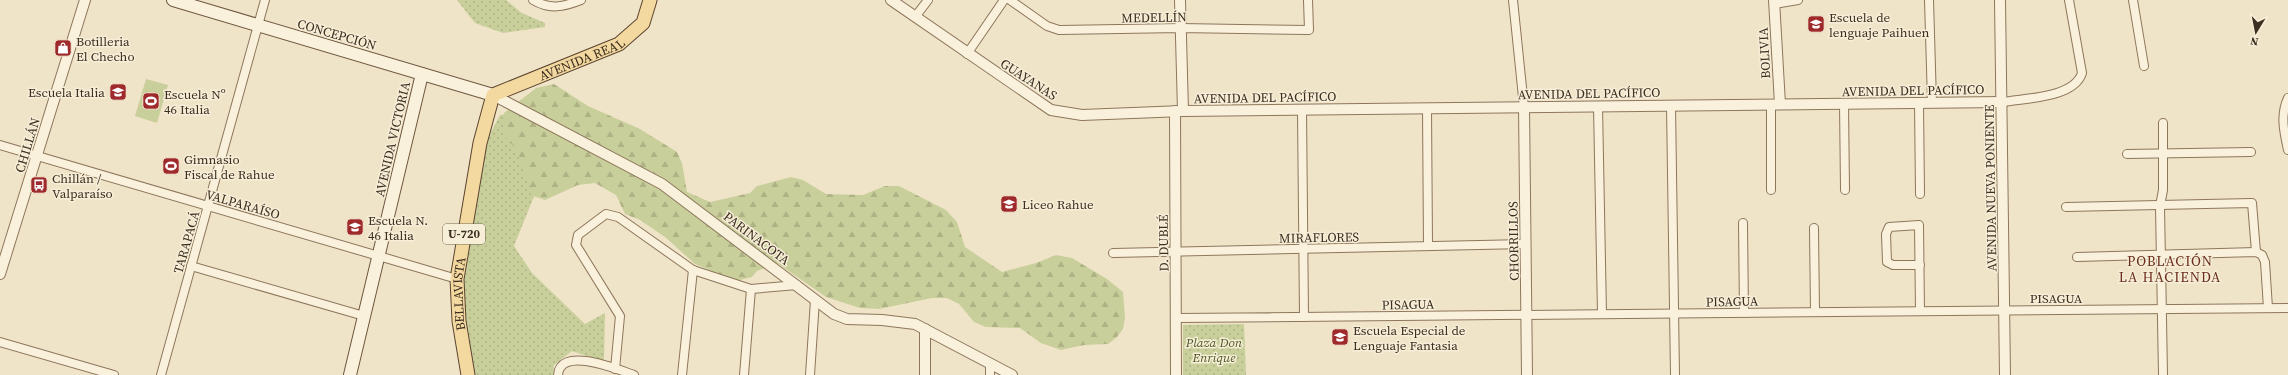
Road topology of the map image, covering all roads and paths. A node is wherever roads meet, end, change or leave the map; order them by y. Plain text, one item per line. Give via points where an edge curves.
1 (85, 0) edge
2 (173, 0) edge
3 (265, 0) edge
4 (533, 0) edge
5 (581, 0) edge
6 (650, 0) edge
7 (891, 0) edge
8 (928, 0) edge
9 (1004, 0) edge
10 (1010, 0) edge
11 (1180, 0) edge
12 (1308, 0) edge
13 (1513, 0) edge
14 (1798, 0) edge
15 (1929, 0) edge
16 (2000, 0) edge
17 (2069, 0) edge
18 (2133, 0) edge
19 (1774, 2) edge
20 (916, 17) junction
21 (259, 25) junction
22 (1180, 28) junction
23 (967, 54) junction
24 (2144, 66) dead end
25 (422, 74) junction
26 (493, 95) junction
27 (2288, 98) edge
28 (1932, 102) junction
29 (2003, 102) junction
30 (1919, 103) junction
31 (1776, 104) junction
32 (1844, 104) junction
33 (1671, 105) junction
34 (1598, 106) junction
35 (1524, 107) junction
36 (1427, 108) junction
37 (1302, 110) junction
38 (1179, 111) junction
39 (2163, 123) dead end
40 (0, 145) edge
41 (2288, 150) edge
42 (2251, 152) dead end
43 (2127, 154) dead end
44 (2163, 154) junction
45 (37, 156) junction
46 (1771, 190) dead end
47 (1845, 190) dead end
48 (1920, 194) dead end
49 (208, 206) junction
50 (2160, 206) junction
51 (2066, 207) dead end
52 (1744, 223) dead end
53 (1814, 228) dead end
54 (1526, 244) junction
55 (1428, 246) junction
56 (1303, 249) junction
57 (1176, 252) junction
58 (2256, 252) junction
59 (1114, 253) dead end
60 (379, 256) junction
61 (2077, 256) dead end
62 (2161, 256) junction
63 (1920, 265) junction
64 (191, 266) junction
65 (693, 270) junction
66 (0, 274) edge
67 (457, 279) junction
68 (796, 285) junction
69 (751, 289) junction
70 (815, 300) junction
71 (2268, 308) junction
72 (2288, 308) edge
73 (2162, 310) junction
74 (1920, 311) junction
75 (2004, 311) junction
76 (1816, 312) junction
77 (1744, 313) junction
78 (1602, 314) junction
79 (1674, 314) junction
80 (1526, 315) junction
81 (364, 316) junction
82 (1304, 317) junction
83 (1177, 318) junction
84 (926, 329) junction
85 (0, 342) edge
86 (615, 369) junction
87 (990, 370) edge
88 (114, 375) edge
89 (161, 375) edge
90 (350, 375) edge
91 (468, 375) edge
92 (558, 375) edge
93 (634, 375) edge
94 (682, 375) edge
95 (744, 375) edge
96 (810, 375) edge
97 (925, 375) edge
98 (1012, 375) edge
99 (1176, 375) edge
100 (1527, 375) edge
101 (1675, 375) edge
102 (2005, 375) edge
103 (2162, 375) edge

1 - 45 street, CHILLÁN
2 - 21 main road, CONCEPCIÓN
3 - 21 street, TARAPACÁ
4 - 5 street via 543,6 563,7
6 - 26 main road, AVENIDA REAL via 643,23 620,44
7 - 20 street, GUAYANAS
8 - 20 street
9 - 23 street
10 - 22 street, MEDELLÍN via 1047,26 1059,30
11 - 22 street, D. DUBLÉ
12 - 22 street, MEDELLÍN via 1309,30
13 - 35 street
14 - 19 street
15 - 28 street
16 - 29 street, AVENIDA NUEVA PONIENTE
17 - 29 street via 2082,73 2080,80 2074,87 2060,93
18 - 24 street
19 - 31 street, BOLIVIA
20 - 23 street, GUAYANAS
21 - 25 main road, CONCEPCIÓN
21 - 49 street, TARAPACÁ
22 - 38 street, D. DUBLÉ
23 - 38 street, GUAYANAS via 1051,110 1082,115
25 - 26 main road, CONCEPCIÓN
25 - 60 main road, AVENIDA VICTORIA
26 - 67 main road, BELLAVISTA / U-720 via 480,143
26 - 68 street, PARINACOTA via 662,184
27 - 41 street via 2283,117
28 - 29 street, AVENIDA DEL PACÍFICO
28 - 30 street, AVENIDA DEL PACÍFICO
29 - 75 street, AVENIDA NUEVA PONIENTE
30 - 32 street, AVENIDA DEL PACÍFICO
30 - 48 street
31 - 32 street, AVENIDA DEL PACÍFICO
31 - 33 street, AVENIDA DEL PACÍFICO
31 - 46 street
32 - 47 street
33 - 34 street, AVENIDA DEL PACÍFICO
33 - 79 street
34 - 35 street, AVENIDA DEL PACÍFICO
34 - 78 street
35 - 36 street, AVENIDA DEL PACÍFICO
35 - 54 street, CHORRILLOS
36 - 37 street, AVENIDA DEL PACÍFICO
36 - 55 street
37 - 38 street, AVENIDA DEL PACÍFICO
37 - 56 street
38 - 57 street, D. DUBLÉ
39 - 44 street
40 - 45 street, VALPARAÍSO
42 - 44 street
43 - 44 street
44 - 50 street via 2163,190
45 - 49 street, VALPARAÍSO
45 - 66 street, CHILLÁN
49 - 60 street, VALPARAÍSO
49 - 64 street, TARAPACÁ
50 - 51 street
50 - 58 street via 2252,203
50 - 62 street
52 - 77 street
53 - 76 street
54 - 55 street, MIRAFLORES
54 - 80 street, CHORRILLOS
55 - 56 street, MIRAFLORES
56 - 57 street, MIRAFLORES
56 - 82 street
57 - 59 street, MIRAFLORES
57 - 83 street, D. DUBLÉ
58 - 62 street
58 - 71 street via 2262,255 2265,262
60 - 67 street, VALPARAÍSO
60 - 81 main road, AVENIDA VICTORIA
61 - 62 street
62 - 73 street
63 - 63 street via 1893,265 1887,262 1888,227 1919,225
63 - 74 street
64 - 81 street
64 - 89 street, TARAPACÁ
65 - 69 street
65 - 86 street via 612,215 606,214 578,235 576,244 579,251 620,316
65 - 94 street
67 - 91 main road, BELLAVISTA / U-720 via 459,321
68 - 69 street
68 - 70 street, PARINACOTA
69 - 95 street
70 - 84 street, PARINACOTA via 827,310 847,319 915,324
70 - 96 street
71 - 72 street, PISAGUA
71 - 73 street, PISAGUA
73 - 75 street, PISAGUA
73 - 103 street
74 - 75 street, PISAGUA
74 - 76 street, PISAGUA
75 - 102 street, AVENIDA NUEVA PONIENTE
76 - 77 street, PISAGUA
77 - 79 street, PISAGUA
78 - 79 street, PISAGUA
78 - 80 street, PISAGUA
79 - 101 street
80 - 82 street, PISAGUA
80 - 100 street, CHORRILLOS
81 - 90 main road, AVENIDA VICTORIA
82 - 83 street, PISAGUA
83 - 99 street, D. DUBLÉ
84 - 87 street, PARINACOTA
84 - 97 street
85 - 88 street
86 - 92 street via 576,360 566,363
86 - 93 street
87 - 98 street, PARINACOTA

